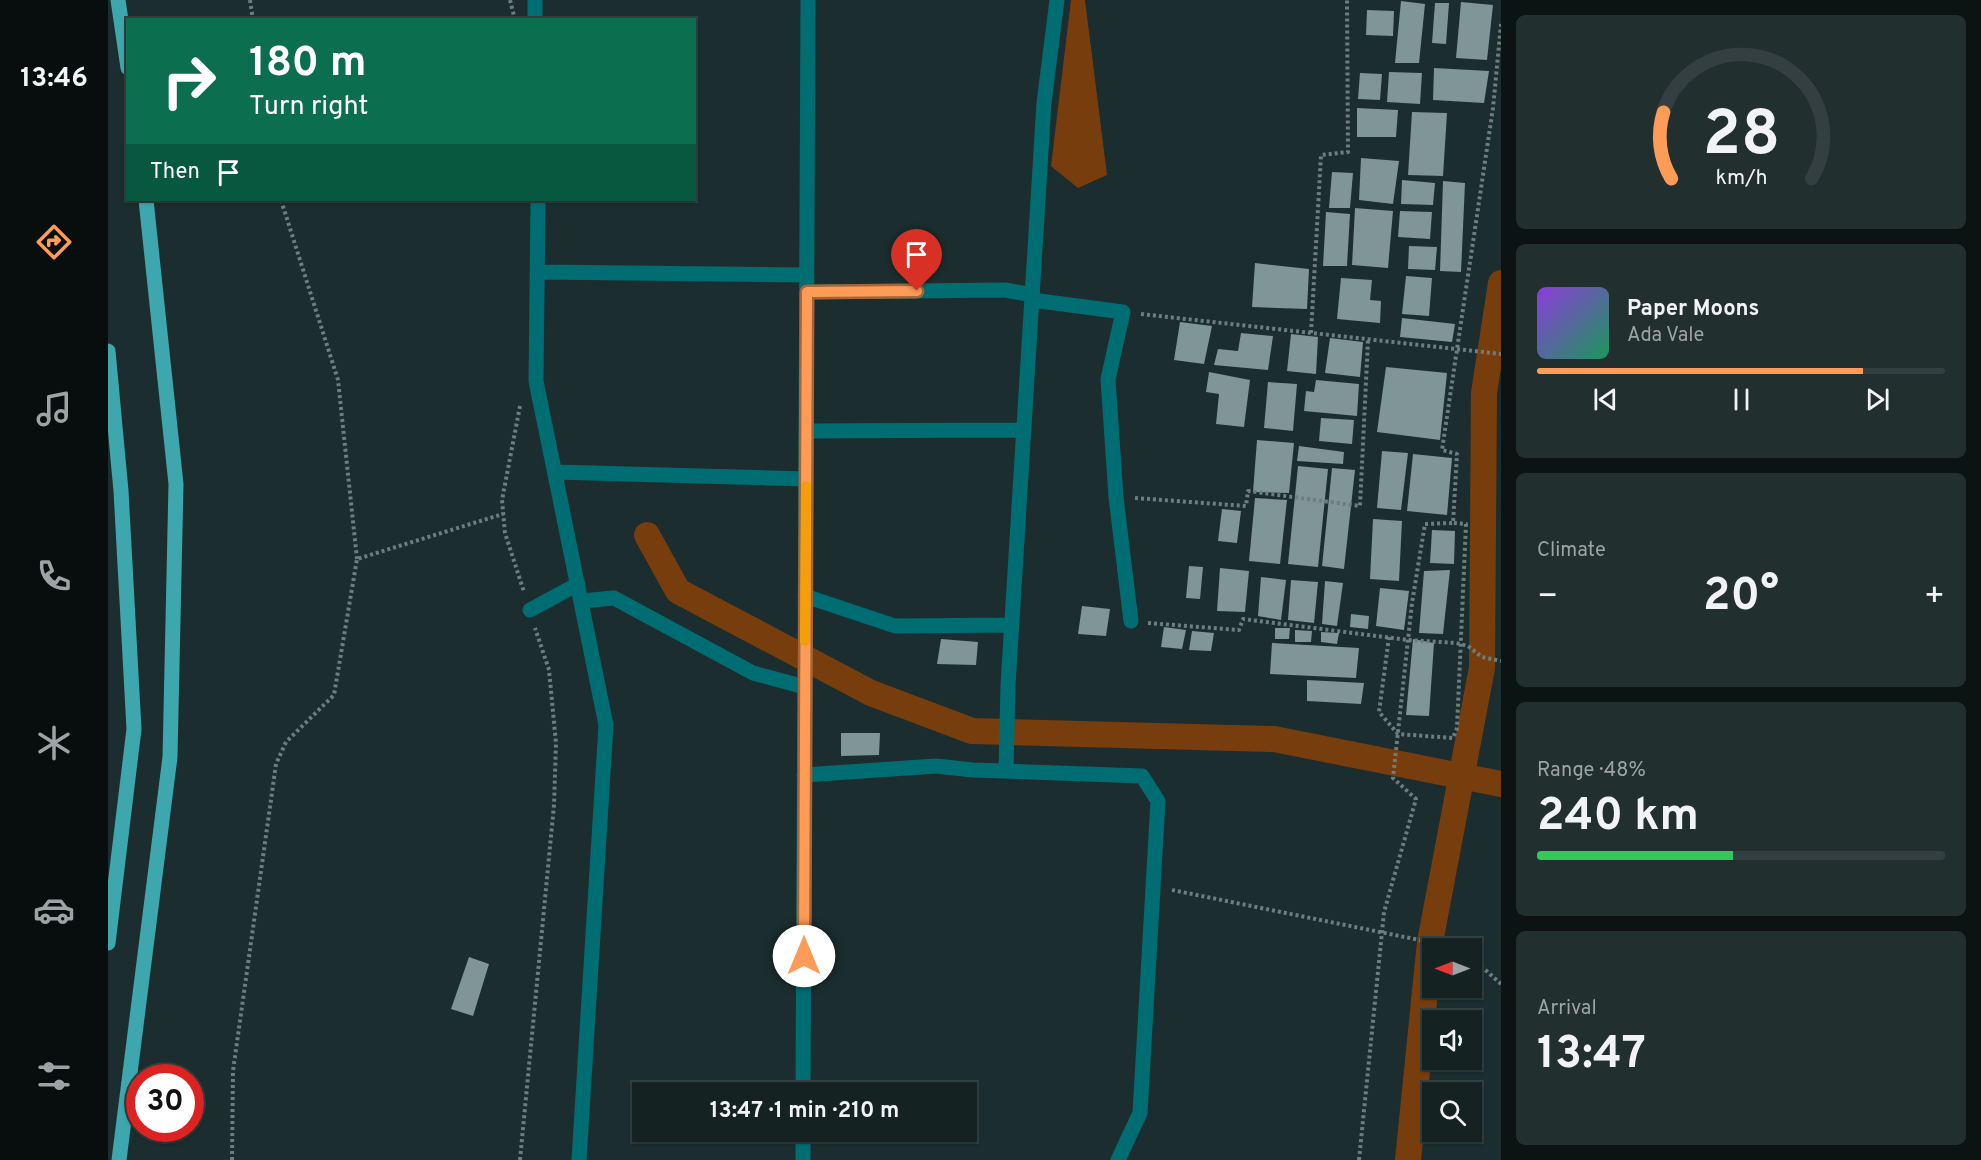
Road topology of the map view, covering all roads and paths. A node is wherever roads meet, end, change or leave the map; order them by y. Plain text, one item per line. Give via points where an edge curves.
1 (118, 0) edge
2 (250, 0) edge
3 (510, 0) edge
4 (535, 0) edge
5 (808, 0) edge
6 (1057, 0) edge
7 (1347, 0) edge
8 (253, 18) edge
9 (514, 18) edge
10 (535, 18) edge
11 (1501, 24) edge
12 (126, 54) edge
13 (146, 201) edge
14 (281, 201) edge
15 (538, 201) edge
16 (540, 272) junction
17 (807, 275) junction
18 (807, 292) junction
19 (1032, 298) junction
20 (1123, 312) junction
21 (1311, 333) junction
22 (1368, 340) junction
23 (1456, 350) junction
24 (108, 351) edge
25 (1501, 354) edge
26 (520, 404) dead end
27 (1024, 430) junction
28 (806, 431) junction
29 (555, 472) junction
30 (806, 479) junction
31 (1116, 497) junction
32 (503, 514) junction
33 (1453, 523) junction
34 (357, 559) junction
35 (578, 584) junction
36 (805, 596) junction
37 (581, 601) junction
38 (530, 610) junction
39 (1131, 621) joint
40 (1012, 625) junction
41 (1389, 637) junction
42 (1408, 640) junction
43 (1461, 644) junction
44 (1501, 661) edge
45 (805, 687) junction
46 (1398, 734) junction
47 (1006, 771) junction
48 (804, 774) junction
49 (1153, 886) junction
50 (1382, 932) junction
51 (1422, 940) edge
52 (108, 943) edge
53 (1482, 967) edge
54 (1501, 984) edge
55 (803, 1082) edge
56 (803, 1142) edge
57 (119, 1160) edge
58 (232, 1160) edge
59 (520, 1160) edge
60 (579, 1160) edge
61 (803, 1160) edge
62 (1118, 1160) edge
63 (1359, 1160) edge

1 - 12 main road
2 - 8 path
3 - 9 path
4 - 10 street
5 - 17 street
6 - 19 street via 1044,103
7 - 21 path via 1348,152 1321,155
11 - 23 path via 1493,108
13 - 57 main road via 176,483 170,757
14 - 34 path via 338,380
15 - 16 street
16 - 17 street
16 - 29 street via 536,381
17 - 18 street
18 - 19 street via 1005,290
18 - 28 street
19 - 20 street
19 - 27 street
20 - 21 path
20 - 31 street via 1108,379
21 - 22 path
22 - 23 path
22 - 31 path via 1360,507 1248,491 1246,506
23 - 25 path
23 - 33 path via 1442,450 1457,454
24 - 52 main road via 121,491 134,729
26 - 32 path via 502,500
27 - 28 street
27 - 40 street
28 - 30 street
29 - 30 street
29 - 35 street
30 - 36 street
31 - 39 street
32 - 34 path
32 - 38 path
33 - 42 path via 1425,524
33 - 43 path via 1466,524
34 - 58 path via 334,695 286,742 276,764 233,1071
35 - 37 street
35 - 38 street
36 - 40 street via 895,626
36 - 45 street
37 - 45 street via 614,598 753,673
37 - 60 street via 606,725
38 - 59 path via 549,670 556,743 554,805
39 - 41 path via 1239,630 1243,619
40 - 47 street
41 - 42 path
41 - 46 path via 1379,712
42 - 43 path
42 - 46 path
43 - 44 path via 1482,657
43 - 46 path via 1457,728 1453,738
45 - 48 street
46 - 50 path via 1394,778 1416,799 1384,912
47 - 48 street via 936,766
47 - 49 street via 1142,776 1158,801
48 - 55 street
49 - 50 path
49 - 62 street via 1140,1113
50 - 51 path
50 - 63 path
53 - 54 path
56 - 61 street

